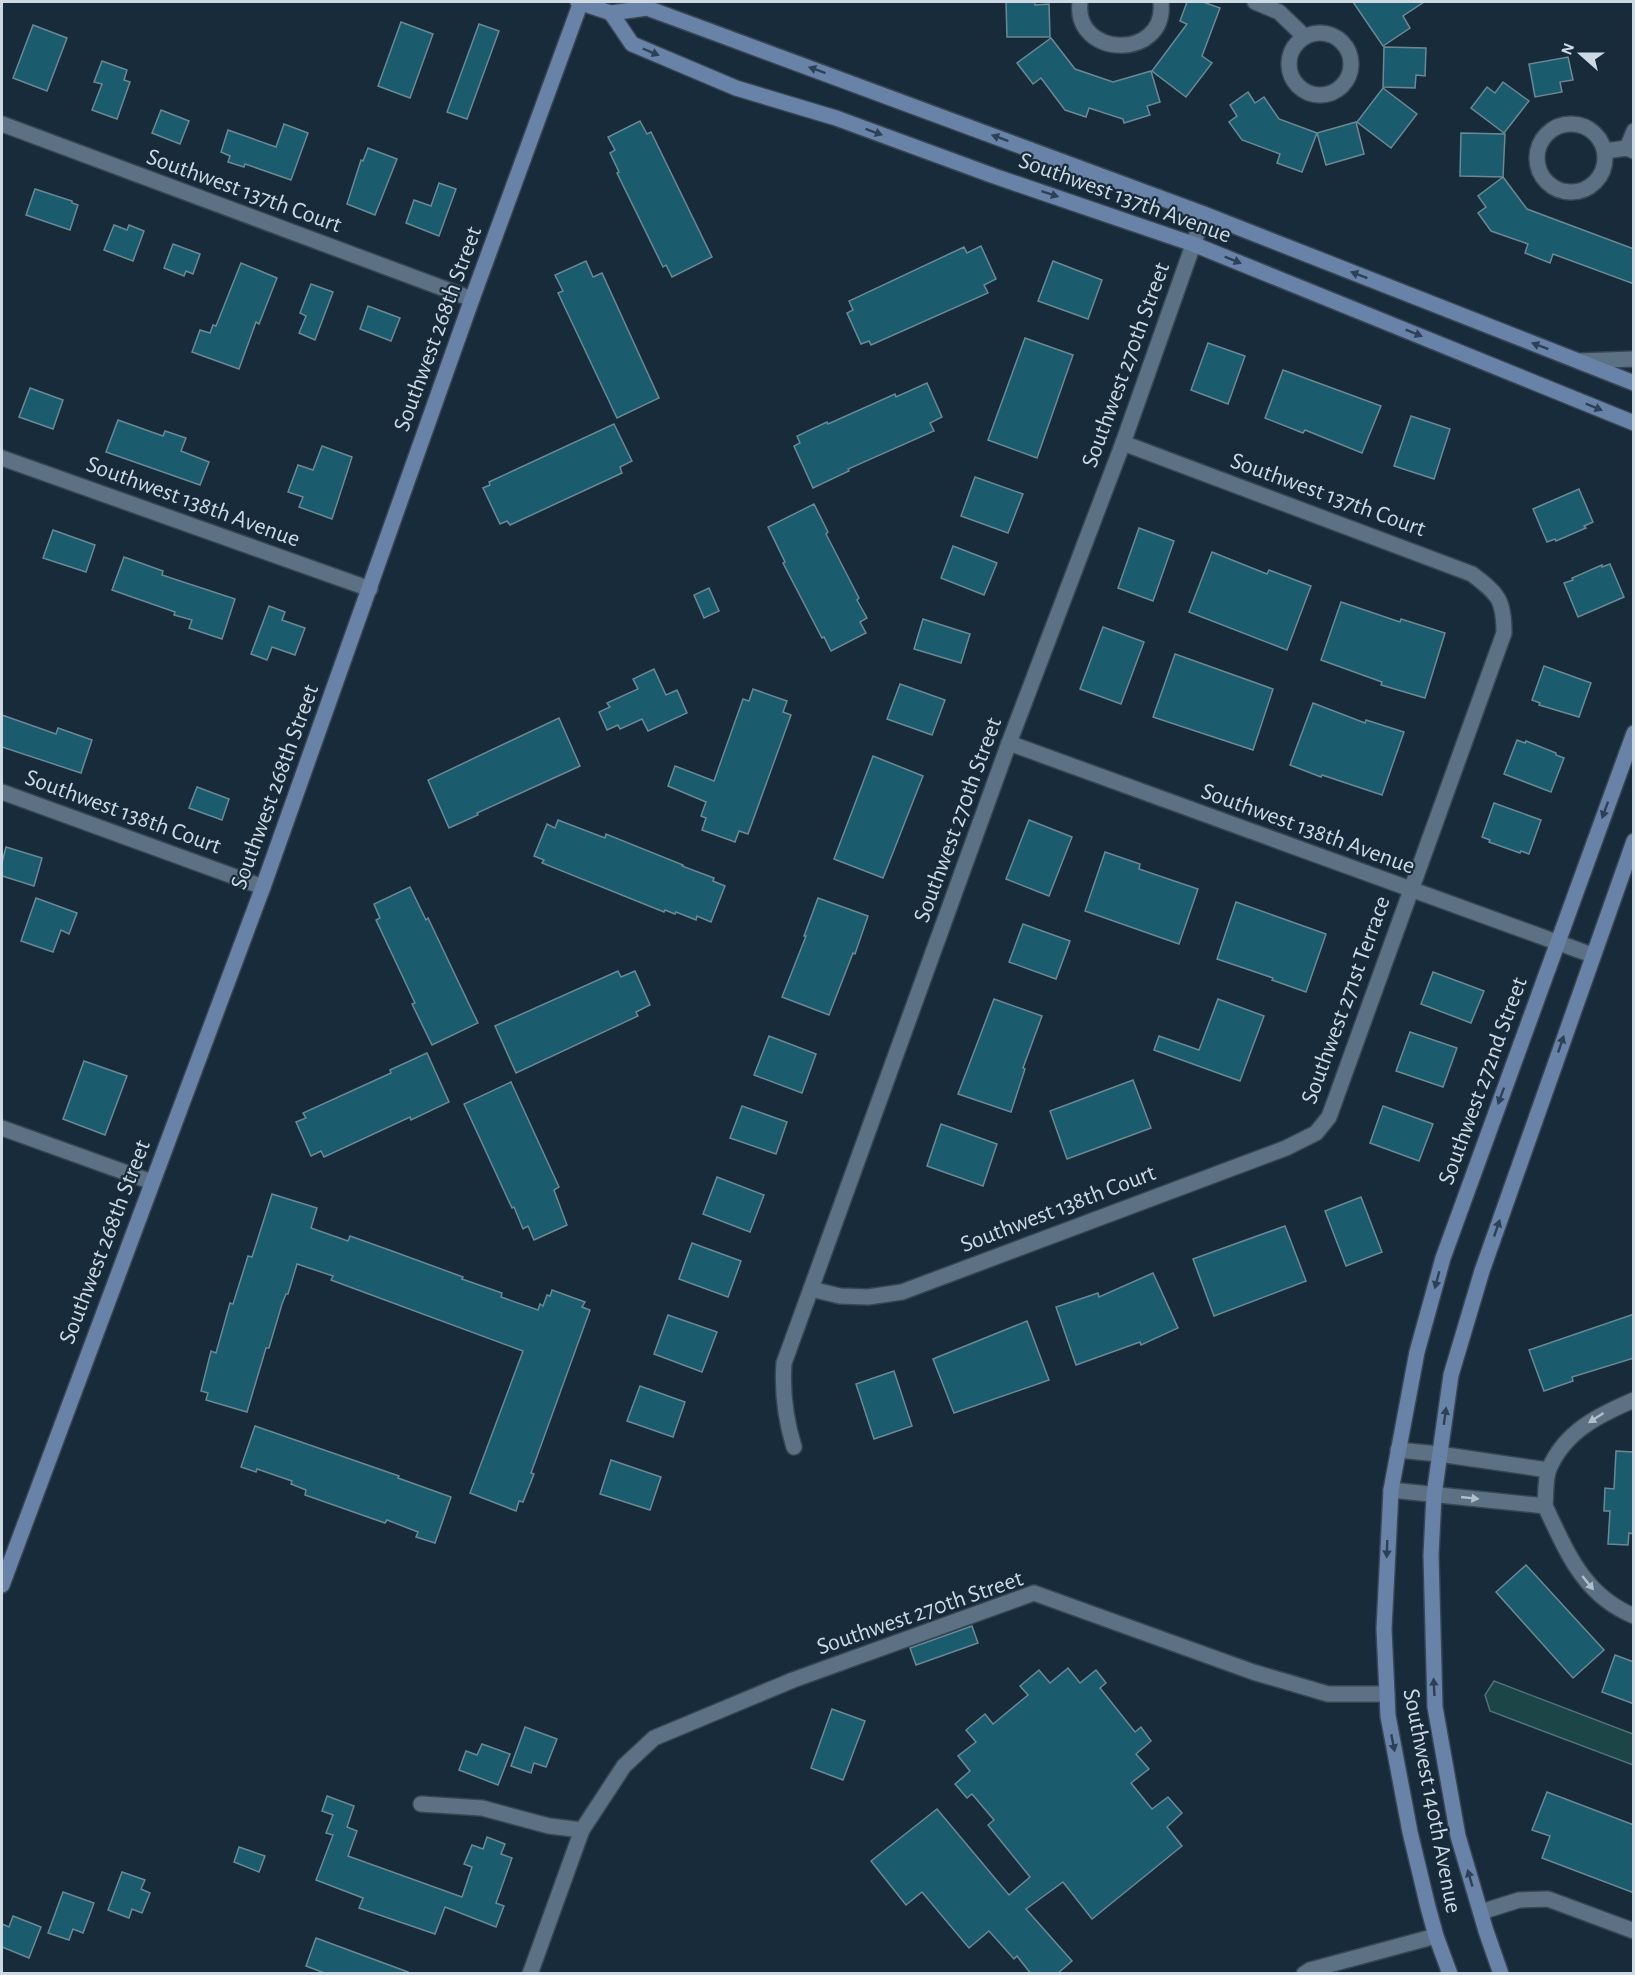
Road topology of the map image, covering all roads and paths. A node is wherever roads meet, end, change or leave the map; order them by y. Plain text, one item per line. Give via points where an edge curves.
1 (580, 2) edge
2 (1080, 2) edge
3 (1161, 2) edge
4 (1255, 2) edge
5 (611, 13) junction
6 (1305, 37) junction
7 (2, 124) edge
8 (1634, 131) edge
9 (1630, 149) edge
10 (1605, 151) junction
11 (1204, 214) junction
12 (1193, 244) junction
13 (472, 299) junction
14 (1634, 359) edge
15 (1579, 361) junction
16 (1634, 383) edge
17 (1634, 423) edge
18 (1123, 443) junction
19 (2, 458) edge
20 (370, 589) junction
21 (1504, 609) joint
22 (1634, 733) edge
23 (1009, 743) junction
24 (2, 792) edge
25 (1634, 841) edge
26 (263, 887) junction
27 (1410, 890) junction
28 (1556, 942) junction
29 (1592, 955) junction
30 (2, 1128) edge
31 (1316, 1133) joint
32 (152, 1182) junction
33 (811, 1289) junction
34 (1634, 1400) edge
35 (794, 1447) dead end
36 (1398, 1450) junction
37 (1439, 1454) junction
38 (1548, 1470) junction
39 (1391, 1490) junction
40 (1434, 1495) junction
41 (1545, 1506) junction
42 (2, 1585) edge
43 (1634, 1616) edge
44 (1387, 1694) junction
45 (421, 1804) dead end
46 (582, 1830) junction
47 (1480, 1912) junction
48 (1634, 1931) edge
49 (1436, 1936) junction
50 (1309, 1972) edge
51 (530, 1974) edge
52 (1450, 1974) edge
53 (1501, 1974) edge

1 - 5 main road, Southwest 137th Avenue
1 - 13 main road, Southwest 268th Street
2 - 3 street via 1083,21 1092,34 1105,44 1121,47 1150,34 1159,21
4 - 6 street via 1279,12
11 -> 5 main road, Southwest 137th Avenue via 646,8
5 -> 12 main road, Southwest 137th Avenue via 632,44 736,88 836,118
6 - 6 street via 1290,56 1293,80 1312,94 1336,91 1350,72 1352,59 1347,48 1328,33
7 - 13 street, Southwest 137th Court
8 - 9 street
9 - 10 street
10 - 10 street via 1590,129 1578,123 1564,123 1542,138 1536,150 1536,164 1541,177 1551,186 1563,192 1577,192 1590,187 1599,177 1605,165
11 - 12 street, Southwest 270th Street
15 -> 11 main road, Southwest 137th Avenue
12 -> 17 main road, Southwest 137th Avenue
12 - 18 street, Southwest 270th Street
13 - 20 main road, Southwest 268th Street
14 - 15 street, Southwest 137th Avenue
15 - 16 main road, Southwest 137th Avenue
18 - 21 street, Southwest 137th Court via 1472,574 1491,588
18 - 23 street, Southwest 270th Street
19 - 20 street, Southwest 138th Avenue
20 - 26 main road, Southwest 268th Street
21 - 27 street, Southwest 271st Terrace via 1504,633
22 -> 28 main road, Southwest 272nd Street
23 - 27 street, Southwest 138th Avenue
23 - 33 street, Southwest 270th Street
24 - 26 street, Southwest 138th Court
25 - 29 main road
26 - 32 main road, Southwest 268th Street
27 - 28 street, Southwest 138th Avenue
27 - 31 street, Southwest 271st Terrace via 1329,1117
28 - 29 street, Southwest 138th Avenue
28 -> 36 main road, Southwest 272nd Street via 1443,1258 1417,1352
37 -> 29 main road via 1451,1375 1482,1271
30 - 32 street
31 - 33 street, Southwest 138th Court via 1286,1148 903,1292 868,1297
32 - 42 main road, Southwest 268th Street
33 - 35 street, Southwest 270th Street via 784,1363
34 -> 38 street via 1597,1415 1568,1439
36 - 37 street
36 - 39 main road, Southwest 272nd Street
37 - 38 street
37 - 40 main road
38 - 41 street
39 - 40 street
39 -> 44 main road, Southwest 140th Avenue via 1384,1629
40 -> 41 street
47 -> 40 main road, Southwest 140th Avenue via 1458,1836 1435,1707 1431,1556
41 -> 43 street via 1576,1568 1597,1594
44 - 46 street, Southwest 270th Street via 1328,1694 1253,1672 1034,1593 793,1680 654,1738 624,1766
44 -> 49 main road, Southwest 140th Avenue via 1410,1832
45 - 46 street via 482,1808 549,1826
46 - 51 street, Southwest 270th Street
47 - 48 street via 1519,1900 1548,1899
47 - 53 main road, Southwest 140th Avenue
49 - 50 street
49 - 52 main road, Southwest 140th Avenue

